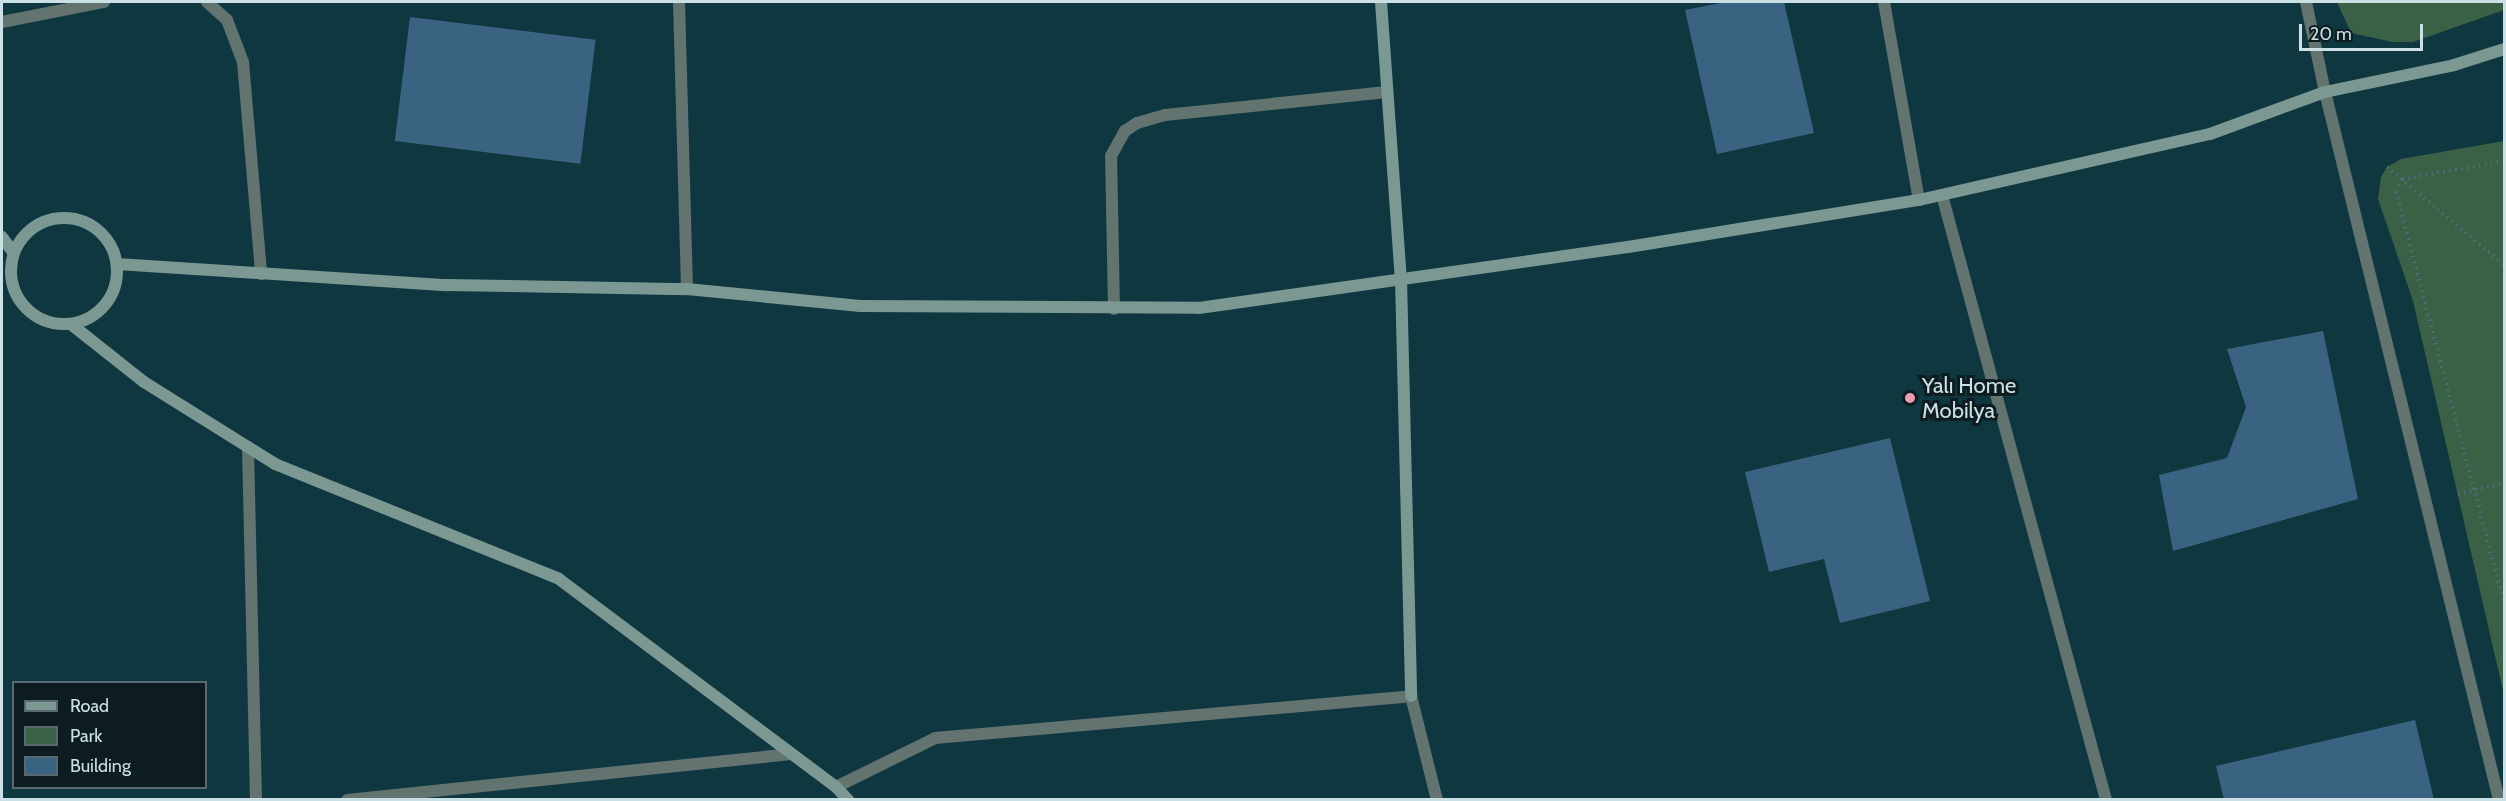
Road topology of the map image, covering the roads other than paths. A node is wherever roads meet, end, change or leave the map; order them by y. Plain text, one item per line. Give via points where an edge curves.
1 (104, 2) edge
2 (207, 2) edge
3 (679, 2) edge
4 (1381, 2) edge
5 (1884, 2) edge
6 (2306, 2) edge
7 (2, 22) edge
8 (2505, 49) edge
9 (1388, 92) junction
10 (2325, 92) junction
11 (1942, 195) junction
12 (1919, 200) junction
13 (2, 237) edge
14 (13, 252) junction
15 (117, 264) junction
16 (261, 274) junction
17 (1401, 279) junction
18 (687, 289) junction
19 (1114, 309) junction
20 (72, 325) junction
21 (248, 447) junction
22 (1411, 696) junction
23 (791, 754) junction
24 (836, 787) junction
25 (256, 800) edge
26 (347, 800) edge
27 (848, 800) edge
28 (1437, 800) edge
29 (2106, 800) edge
30 (2499, 800) edge

1 - 7 street
2 - 16 street via 227,20 243,62
3 - 18 street
4 - 9 street
5 - 12 street
6 - 10 street
8 - 10 street via 2454,65
9 - 17 street
9 - 19 street via 1158,116 1125,131 1111,156
10 - 11 street via 2210,134
10 - 30 street
11 - 12 street
11 - 29 street
12 - 17 street
13 - 14 street
14 - 15 street via 26,232 46,220 70,218 92,226 109,242
14 - 20 street via 10,280 22,306 45,322
15 - 16 street
15 - 20 street via 114,291 98,313
16 - 18 street via 446,285
17 - 19 street via 1199,308
17 - 22 street
18 - 19 street via 860,306
20 - 21 street via 144,382
21 - 23 street via 275,464 559,579
21 - 25 street
22 - 24 street via 935,738
22 - 28 street
23 - 24 street
23 - 26 street
24 - 27 street

